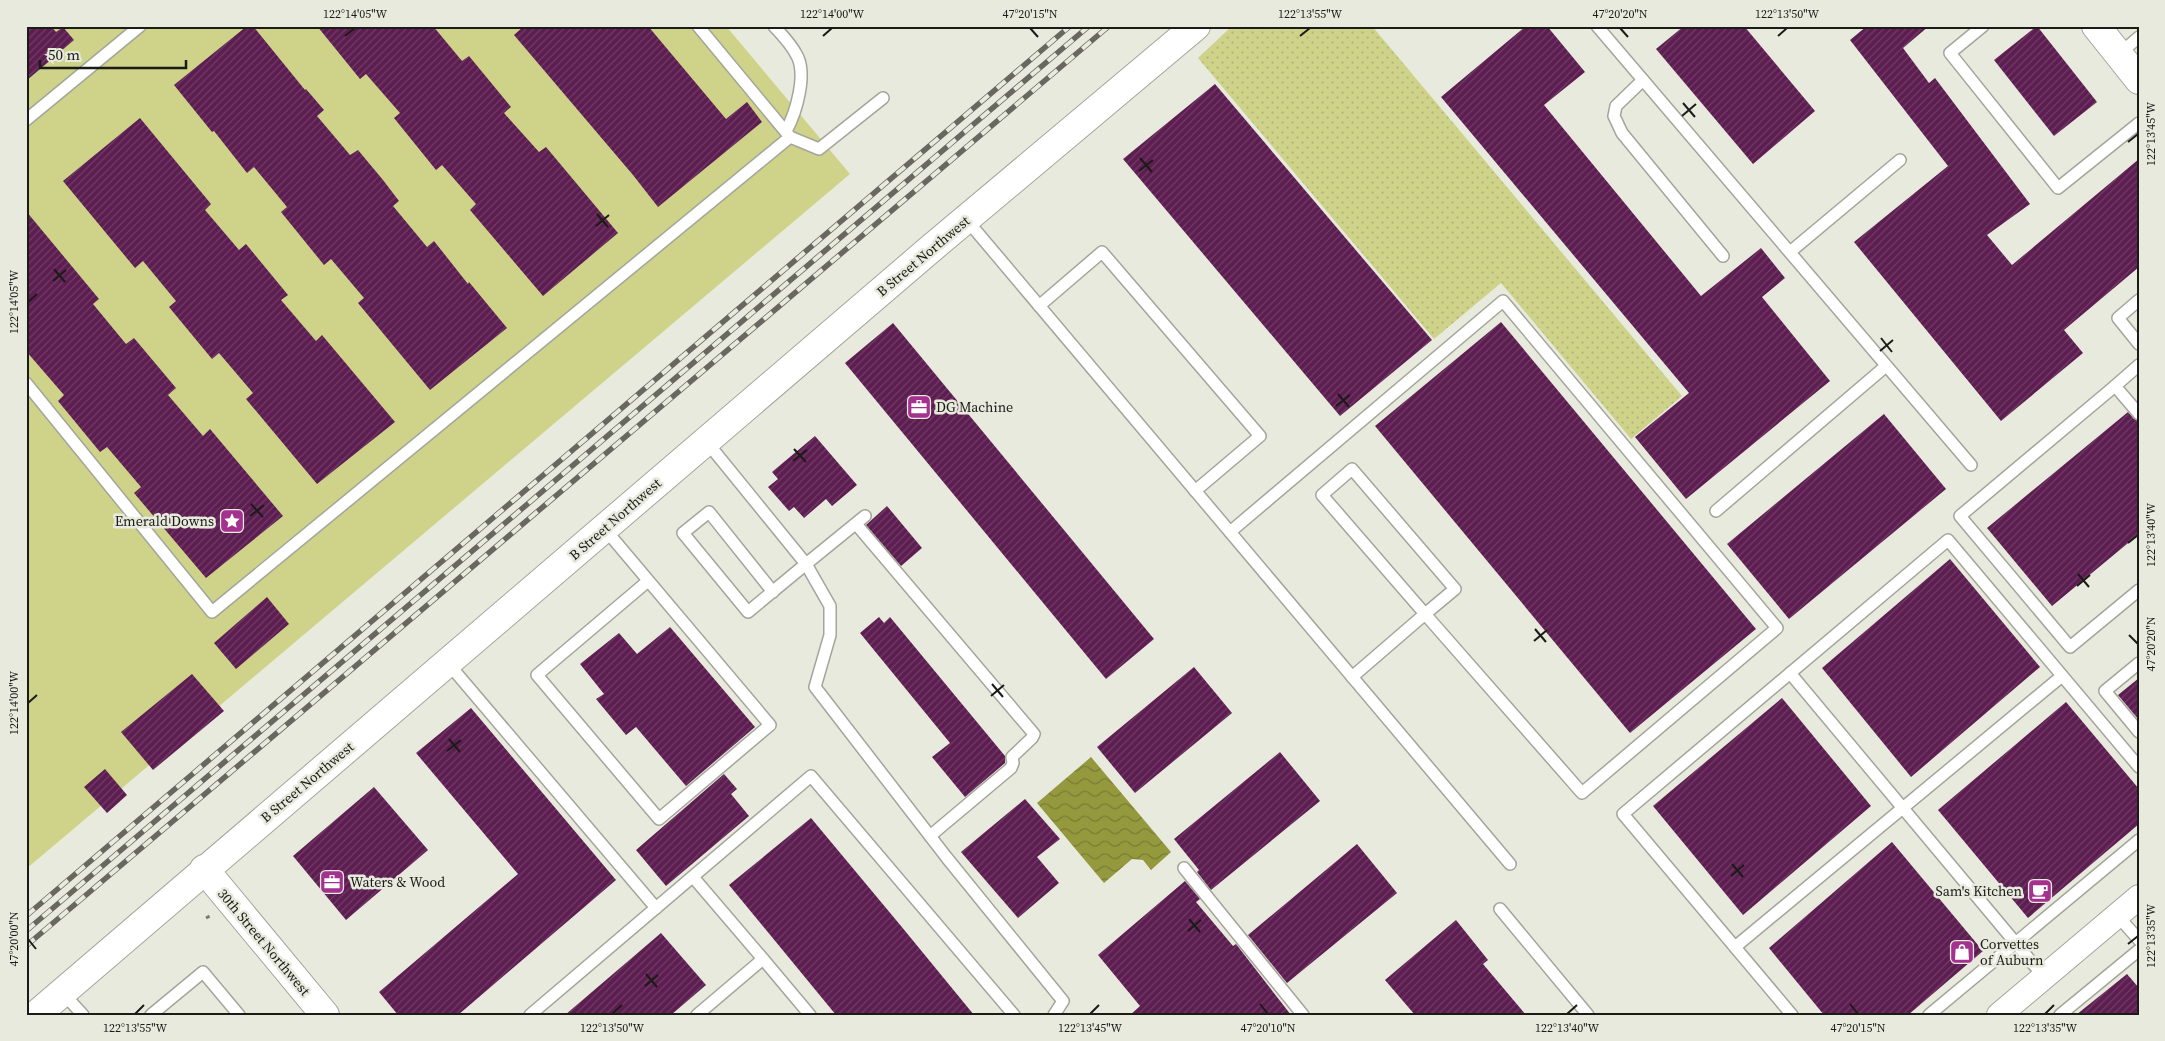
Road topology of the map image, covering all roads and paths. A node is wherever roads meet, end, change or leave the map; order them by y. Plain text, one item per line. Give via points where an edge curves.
1 (140, 26) edge
2 (698, 26) edge
3 (774, 26) edge
4 (1196, 26) edge
5 (1597, 26) edge
6 (1983, 26) edge
7 (2096, 26) edge
8 (2139, 37) edge
9 (2118, 55) junction
10 (1643, 80) junction
11 (2139, 80) edge
12 (883, 98) dead end
13 (26, 120) edge
14 (2139, 123) edge
15 (788, 134) junction
16 (1900, 160) dead end
17 (966, 219) junction
18 (1790, 252) junction
19 (1723, 256) dead end
20 (2139, 300) edge
21 (1039, 306) junction
22 (2139, 344) edge
23 (1886, 366) junction
24 (2139, 366) edge
25 (26, 382) edge
26 (2115, 386) junction
27 (2139, 414) edge
28 (706, 441) junction
29 (1971, 465) dead end
30 (1196, 491) junction
31 (1716, 511) dead end
32 (604, 528) junction
33 (1230, 532) junction
34 (806, 564) junction
35 (648, 581) junction
36 (2139, 590) edge
37 (773, 592) junction
38 (1425, 614) junction
39 (447, 662) junction
40 (2139, 663) edge
41 (1790, 673) junction
42 (2062, 676) junction
43 (1352, 677) junction
44 (2139, 732) edge
45 (2139, 767) edge
46 (1903, 808) junction
47 (930, 836) junction
48 (2139, 840) edge
49 (1510, 864) dead end
50 (1184, 868) dead end
51 (204, 869) junction
52 (693, 877) junction
53 (2139, 897) edge
54 (656, 908) junction
55 (1500, 910) dead end
56 (2117, 915) junction
57 (2139, 940) edge
58 (2015, 943) junction
59 (1735, 947) junction
60 (2139, 950) edge
61 (763, 959) junction
62 (2044, 977) junction
63 (62, 992) junction
64 (36, 1015) edge
65 (83, 1015) edge
66 (151, 1015) edge
67 (240, 1015) edge
68 (325, 1015) edge
69 (530, 1015) edge
70 (697, 1015) edge
71 (810, 1015) edge
72 (1014, 1015) edge
73 (1054, 1015) edge
74 (1303, 1015) edge
75 (1588, 1015) edge
76 (1792, 1015) edge
77 (1929, 1015) edge
78 (1999, 1015) edge
79 (2060, 1015) edge

1 - 13 lane
2 - 15 lane
3 - 15 lane via 797,54 802,71 795,115
4 - 17 street, B Street Northwest
5 - 10 lane
6 - 14 lane via 1950,53 2058,188
7 - 9 street
8 - 9 lane
9 - 11 street
10 - 18 lane
10 - 19 lane via 1616,106 1614,116 1622,133
12 - 15 lane via 819,150
15 - 25 lane via 212,612
16 - 18 lane
17 - 21 lane
17 - 28 street, B Street Northwest
18 - 23 lane
20 - 22 lane via 2118,318
21 - 30 lane
21 - 30 lane via 1102,252 1260,436
23 - 29 lane
23 - 31 lane
24 - 26 lane
26 - 27 lane
26 - 36 lane via 1960,516 2070,647
28 - 32 street, B Street Northwest
28 - 34 lane
30 - 33 lane
32 - 35 lane
32 - 39 street, B Street Northwest
33 - 38 lane via 1503,302 1777,628 1582,793
33 - 43 lane
34 - 37 lane
34 - 47 lane via 830,606 830,635 815,687
34 - 47 lane via 861,520 1034,734 1012,757 1011,768
35 - 35 lane via 770,725 659,819 537,675
37 - 37 lane via 748,612 683,533 709,512
38 - 38 lane via 1322,495 1352,469 1455,589
38 - 43 lane
39 - 51 street, B Street Northwest
39 - 54 lane
40 - 44 lane via 2105,691
41 - 42 lane via 1948,540
41 - 46 lane
41 - 59 lane via 1623,814
42 - 45 lane
42 - 46 lane
43 - 49 lane
46 - 58 lane
46 - 59 lane
47 - 73 lane via 1063,1002
48 - 58 lane
50 - 74 lane
51 - 63 street, B Street Northwest
51 - 68 street, 30th Street Northwest
52 - 54 lane
52 - 61 lane
52 - 72 lane via 811,776
53 - 56 street
54 - 69 lane
55 - 75 lane
56 - 57 lane
56 - 62 street
58 - 62 lane
58 - 77 lane
59 - 76 lane
60 - 79 lane
61 - 70 lane
61 - 71 lane
62 - 78 street
63 - 64 street, B Street Northwest
63 - 65 lane
66 - 67 lane via 203,972

